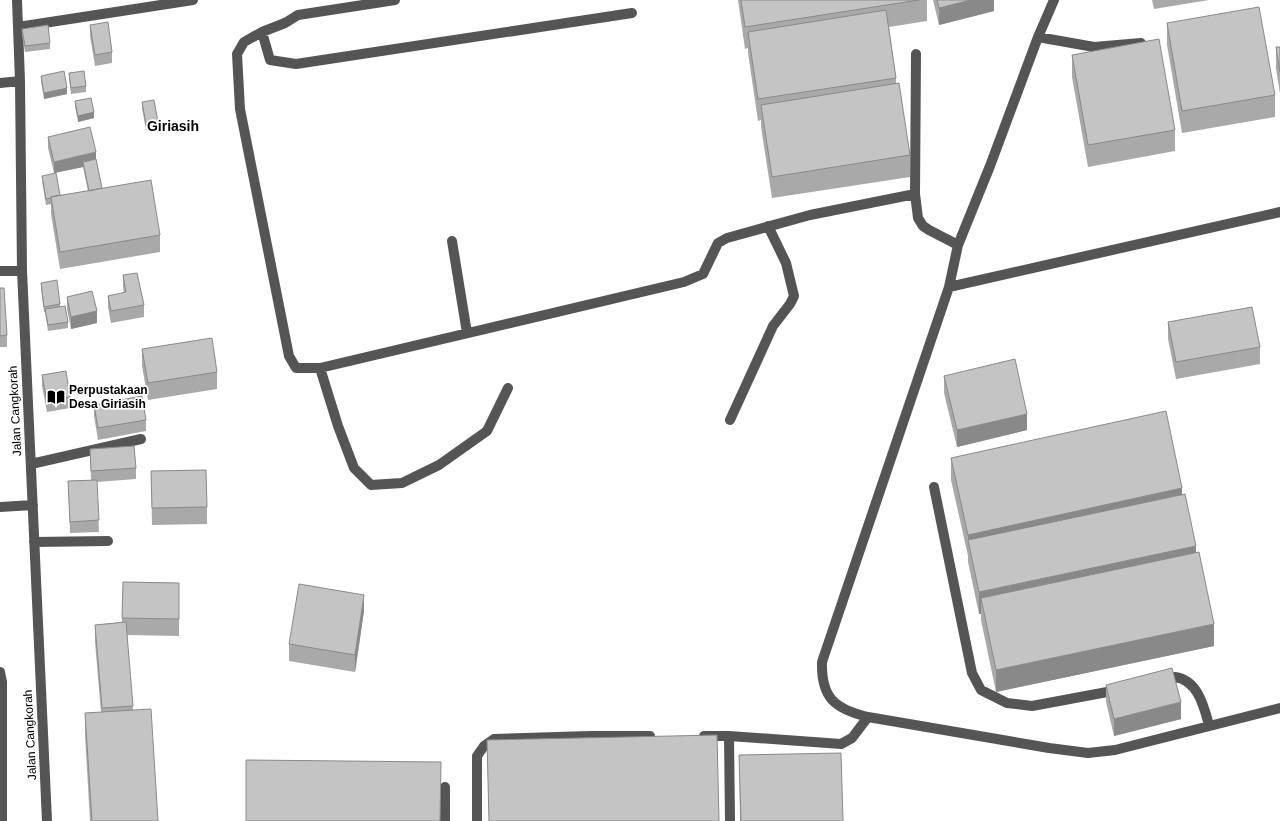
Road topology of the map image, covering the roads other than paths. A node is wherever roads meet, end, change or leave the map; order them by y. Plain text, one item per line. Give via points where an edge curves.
1 (17, 0) edge
2 (193, 0) edge
3 (395, 0) edge
4 (1054, 0) edge
5 (632, 13) dead end
6 (18, 27) junction
7 (262, 32) junction
8 (1038, 37) junction
9 (1141, 43) edge
10 (916, 54) dead end
11 (20, 81) junction
12 (0, 83) edge
13 (914, 194) junction
14 (1280, 212) edge
15 (768, 226) junction
16 (452, 241) dead end
17 (958, 245) junction
18 (0, 271) edge
19 (22, 271) junction
20 (949, 287) junction
21 (467, 334) junction
22 (320, 368) junction
23 (508, 388) dead end
24 (730, 420) dead end
25 (141, 439) dead end
26 (31, 464) junction
27 (934, 487) dead end
28 (33, 505) junction
29 (0, 507) edge
30 (108, 541) dead end
31 (34, 542) junction
32 (0, 672) edge
33 (1151, 682) edge
34 (1128, 688) edge
35 (1280, 708) edge
36 (868, 717) junction
37 (1209, 725) junction
38 (660, 736) edge
39 (690, 736) edge
40 (729, 736) junction
41 (445, 787) dead end
42 (2, 821) edge
43 (47, 821) edge
44 (445, 821) edge
45 (477, 821) edge
46 (730, 821) edge

1 - 6 street, Jalan Cangkorah
2 - 6 street
3 - 7 street via 298,15
4 - 8 street
5 - 7 street via 296,64 270,60
6 - 11 street, Jalan Cangkorah
7 - 22 street via 244,42 237,54 240,109 288,356 296,368
8 - 9 street via 1094,47
8 - 17 street
10 - 13 street
11 - 12 street
11 - 19 street, Jalan Cangkorah
13 - 15 street
13 - 17 street via 918,218 923,226
14 - 20 street
15 - 21 street via 718,243 702,274 684,282
15 - 24 street via 786,262 794,296 773,326
16 - 21 street
17 - 20 street
18 - 19 street
19 - 26 street, Jalan Cangkorah
20 - 36 street via 822,662 824,685 838,707
21 - 22 street
22 - 23 street via 354,468 371,485 402,483 439,465 487,431
25 - 26 street
26 - 28 street, Jalan Cangkorah
27 - 34 street via 972,673 981,690 1007,702 1032,706
28 - 29 street
28 - 31 street, Jalan Cangkorah
30 - 31 street
31 - 43 street, Jalan Cangkorah
32 - 42 street
33 - 37 street via 1174,677 1189,682 1203,702
35 - 37 street
36 - 37 street via 1088,753 1116,750
36 - 40 street via 852,738 841,744
38 - 45 street via 494,739 484,746 477,756
39 - 40 street
40 - 46 street
41 - 44 street

